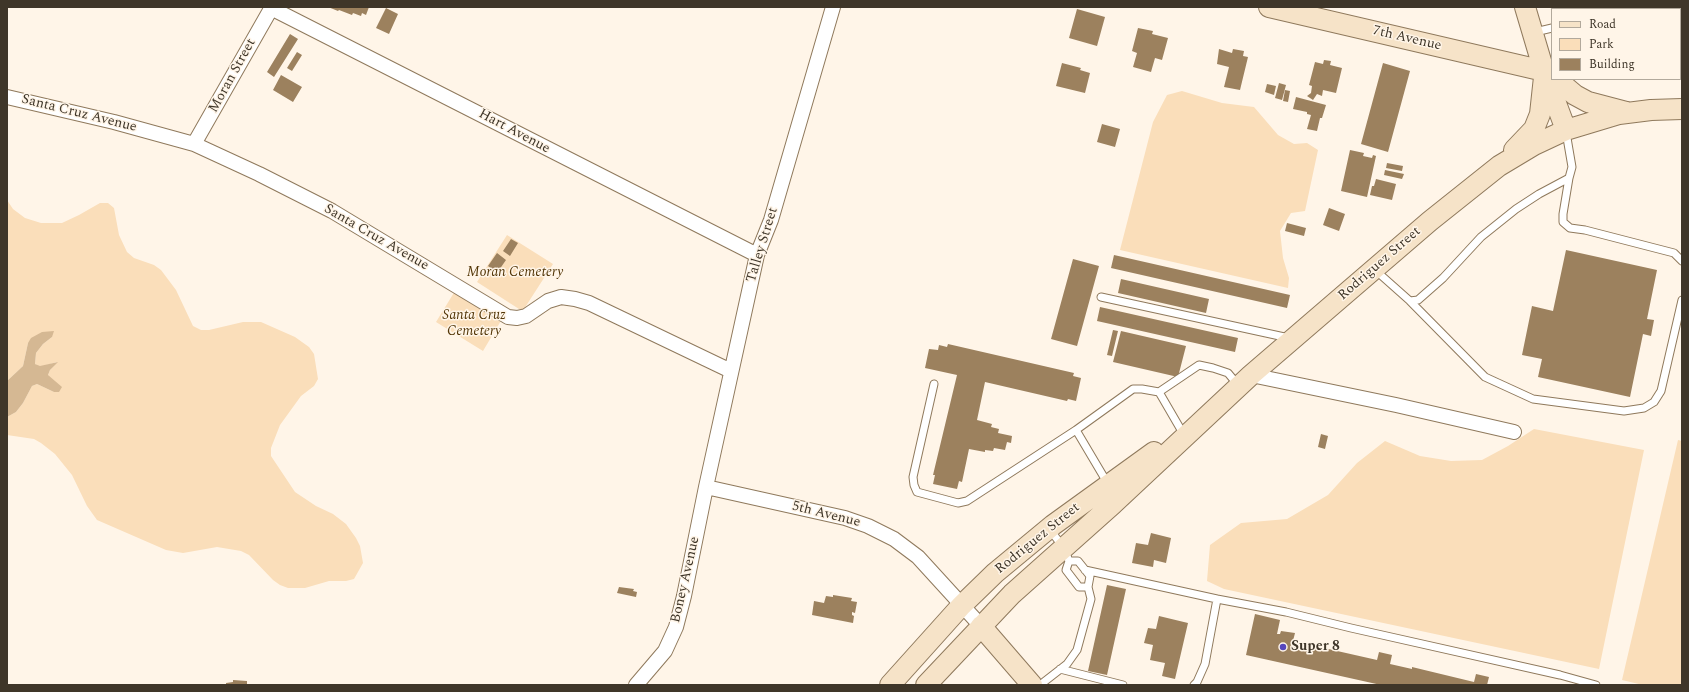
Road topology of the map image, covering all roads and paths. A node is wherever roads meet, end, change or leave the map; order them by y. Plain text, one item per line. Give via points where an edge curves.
1 (833, 7) edge
2 (1269, 7) edge
3 (1525, 7) edge
4 (271, 8) edge
5 (1551, 28) edge
6 (1533, 33) junction
7 (1551, 76) edge
8 (1552, 80) edge
9 (1556, 80) edge
10 (7, 97) edge
11 (1682, 109) edge
12 (1630, 113) junction
13 (1566, 130) junction
14 (194, 144) junction
15 (1499, 166) junction
16 (1569, 178) junction
17 (757, 255) junction
18 (1682, 261) edge
19 (1374, 269) junction
20 (1101, 297) dead end
21 (1682, 300) edge
22 (1410, 301) junction
23 (1293, 339) junction
24 (731, 371) junction
25 (1245, 381) junction
26 (934, 384) dead end
27 (1160, 392) junction
28 (1076, 430) junction
29 (1514, 432) dead end
30 (1183, 435) junction
31 (706, 487) junction
32 (1113, 492) junction
33 (1049, 528) junction
34 (1066, 554) junction
35 (1085, 570) junction
36 (1088, 587) junction
37 (1217, 599) junction
38 (961, 606) junction
39 (981, 626) junction
40 (1060, 669) junction
41 (636, 685) edge
42 (890, 685) edge
43 (926, 685) edge
44 (1032, 685) edge
45 (1040, 685) edge
46 (1123, 685) edge
47 (1194, 685) edge
48 (1596, 685) edge

1 - 17 street, Talley Street via 770,220
2 - 7 main road, 7th Avenue
3 - 6 main road
4 - 14 street, Moran Street
4 - 17 street, Hart Avenue
5 - 6 lane
6 - 7 main road
7 - 15 main road via 1534,129
8 - 13 main road
9 - 12 main road via 1588,102
10 - 14 street, Santa Cruz Avenue
11 - 12 main road, Rodriguez Street
12 - 13 main road, Rodriguez Street
13 - 15 main road, Rodriguez Street
13 - 16 lane via 1572,167
14 - 24 street, Santa Cruz Avenue via 332,211 508,317 526,316 548,301 561,297 575,299 590,303
15 - 19 main road, Rodriguez Street
16 - 18 lane via 1563,214 1564,222 1570,228 1674,253
16 - 22 lane via 1516,209 1481,237 1444,278 1418,300
17 - 24 street, Talley Street
19 - 22 lane
19 - 23 main road, Rodriguez Street
20 - 23 lane
21 - 22 lane via 1661,391 1654,402 1644,408 1624,411 1533,399 1485,377
23 - 25 main road, Rodriguez Street
24 - 31 street, Talley Street
25 - 27 lane via 1199,365
25 - 29 street via 1396,405
25 - 30 main road, Rodriguez Street
26 - 28 lane via 913,477 917,492 958,502 967,501
27 - 28 lane via 1133,389
27 - 30 lane
28 - 32 lane
30 - 32 main road, Rodriguez Street
31 - 38 street, 5th Avenue via 845,518 868,526 894,539 918,557
31 - 41 street, Boney Avenue via 676,626 665,651
32 - 33 main road, Rodriguez Street
32 - 34 main road, Rodriguez Street
33 - 34 lane
33 - 38 main road, Rodriguez Street via 994,573
34 - 35 lane via 1078,561
34 - 36 lane via 1066,570 1079,587
34 - 39 main road, Rodriguez Street via 1012,594
35 - 36 lane via 1090,576
35 - 37 lane
36 - 40 lane via 1091,599 1077,650
37 - 47 lane via 1205,664
37 - 48 lane via 1286,612
38 - 39 street, 5th Avenue
38 - 42 main road, Rodriguez Street
39 - 43 main road, Rodriguez Street
39 - 44 main road
40 - 45 lane
40 - 46 lane

